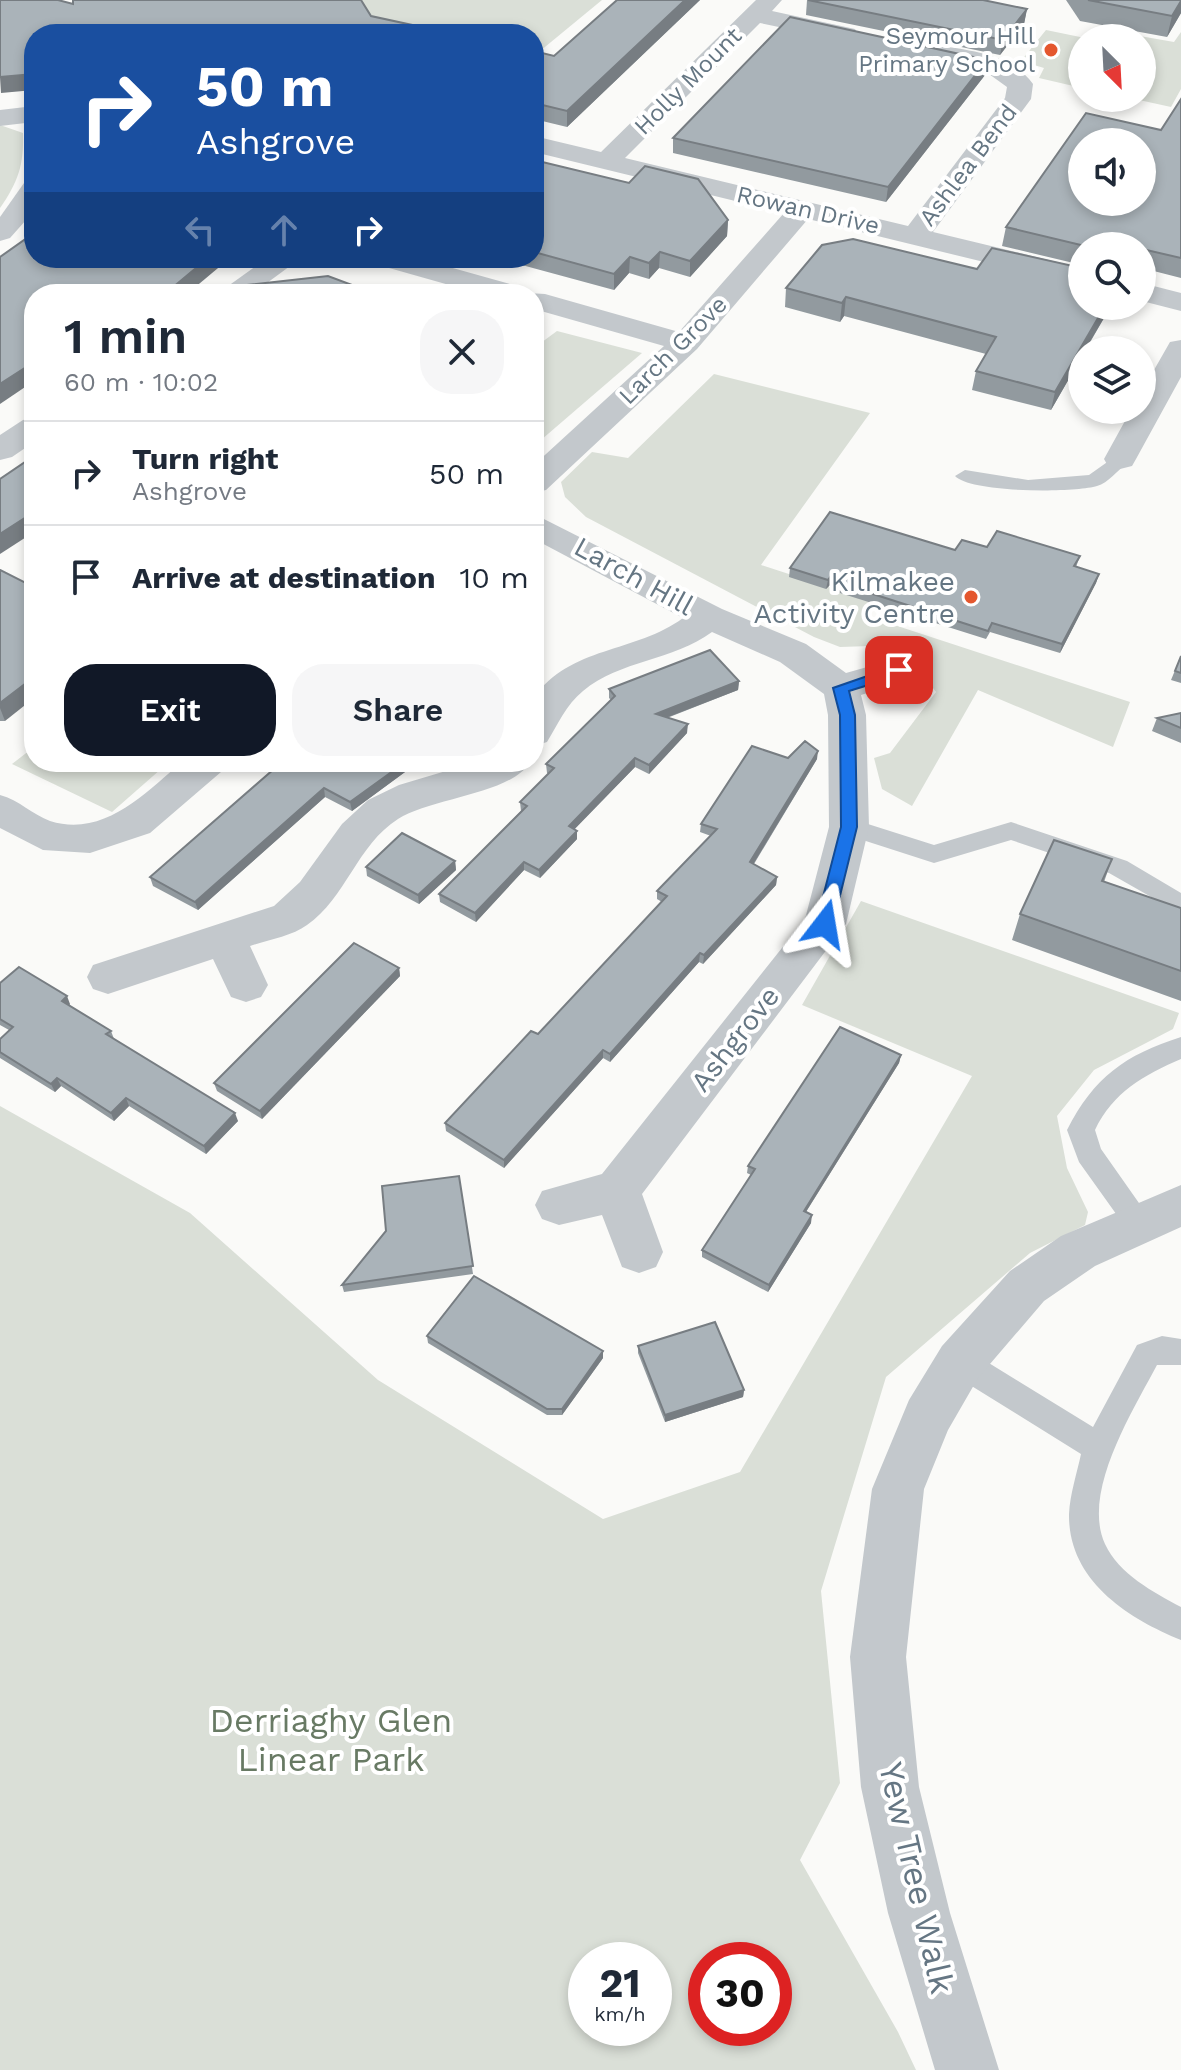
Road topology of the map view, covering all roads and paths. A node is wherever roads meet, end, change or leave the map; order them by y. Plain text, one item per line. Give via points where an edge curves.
1 (762, 8) edge
2 (869, 39) edge
3 (899, 45) edge
4 (24, 115) edge
5 (0, 118) edge
6 (544, 146) edge
7 (607, 161) junction
8 (24, 205) edge
9 (802, 209) junction
10 (0, 232) edge
11 (916, 235) junction
12 (272, 268) edge
13 (421, 268) edge
14 (1068, 273) edge
15 (247, 284) edge
16 (478, 284) edge
17 (1156, 296) edge
18 (1181, 302) edge
19 (544, 303) edge
20 (686, 343) junction
21 (1181, 349) edge
22 (24, 434) edge
23 (0, 450) edge
24 (1120, 459) joint
25 (544, 474) edge
26 (965, 476) dead end
27 (544, 530) edge
28 (709, 617) junction
29 (899, 670) dead end
30 (841, 688) junction
31 (544, 708) edge
32 (195, 772) edge
33 (494, 772) edge
34 (0, 809) edge
35 (849, 827) junction
36 (1181, 905) edge
37 (225, 938) junction
38 (108, 977) dead end
39 (246, 985) dead end
40 (1181, 1047) edge
41 (617, 1191) junction
42 (559, 1205) dead end
43 (1160, 1214) edge
44 (639, 1252) dead end
45 (1181, 1352) edge
46 (960, 1362) junction
47 (1098, 1447) junction
48 (1181, 1624) edge
49 (967, 2070) edge

1 - 2 street
1 - 7 street, Holly Mount
3 - 11 street, Ashlea Bend via 990,63 1020,84 1018,99
4 - 5 street
6 - 7 street, Rowan Drive
7 - 9 street, Rowan Drive
8 - 10 street
9 - 11 street, Rowan Drive
9 - 20 street, Larch Grove
11 - 14 street, Rowan Drive
12 - 15 street
13 - 16 street
17 - 18 street
19 - 20 street
20 - 25 street, Larch Grove
21 - 24 street
22 - 23 street
24 - 26 lane via 1094,481 1028,486
27 - 28 street, Larch Hill
28 - 30 street via 793,653
28 - 31 street, Larch Hill via 678,639 589,667
29 - 30 street
30 - 35 street, Ashgrove via 847,715
32 - 34 street via 136,823 90,838 43,835
33 - 37 street via 381,810 300,910
35 - 36 lane via 934,854 1011,831 1118,867
35 - 41 street, Ashgrove via 825,924
37 - 38 street
37 - 39 street
40 - 43 lane via 1114,1082 1092,1103 1081,1130 1089,1154
41 - 42 street
41 - 44 street
43 - 46 street, Yew Tree Walk via 1078,1251 1027,1286
45 - 47 lane via 1162,1349 1147,1355
46 - 47 lane
46 - 49 street, Yew Tree Walk via 927,1417 898,1489 878,1657 890,1787 919,1913
47 - 48 lane via 1084,1516 1094,1560 1133,1600

